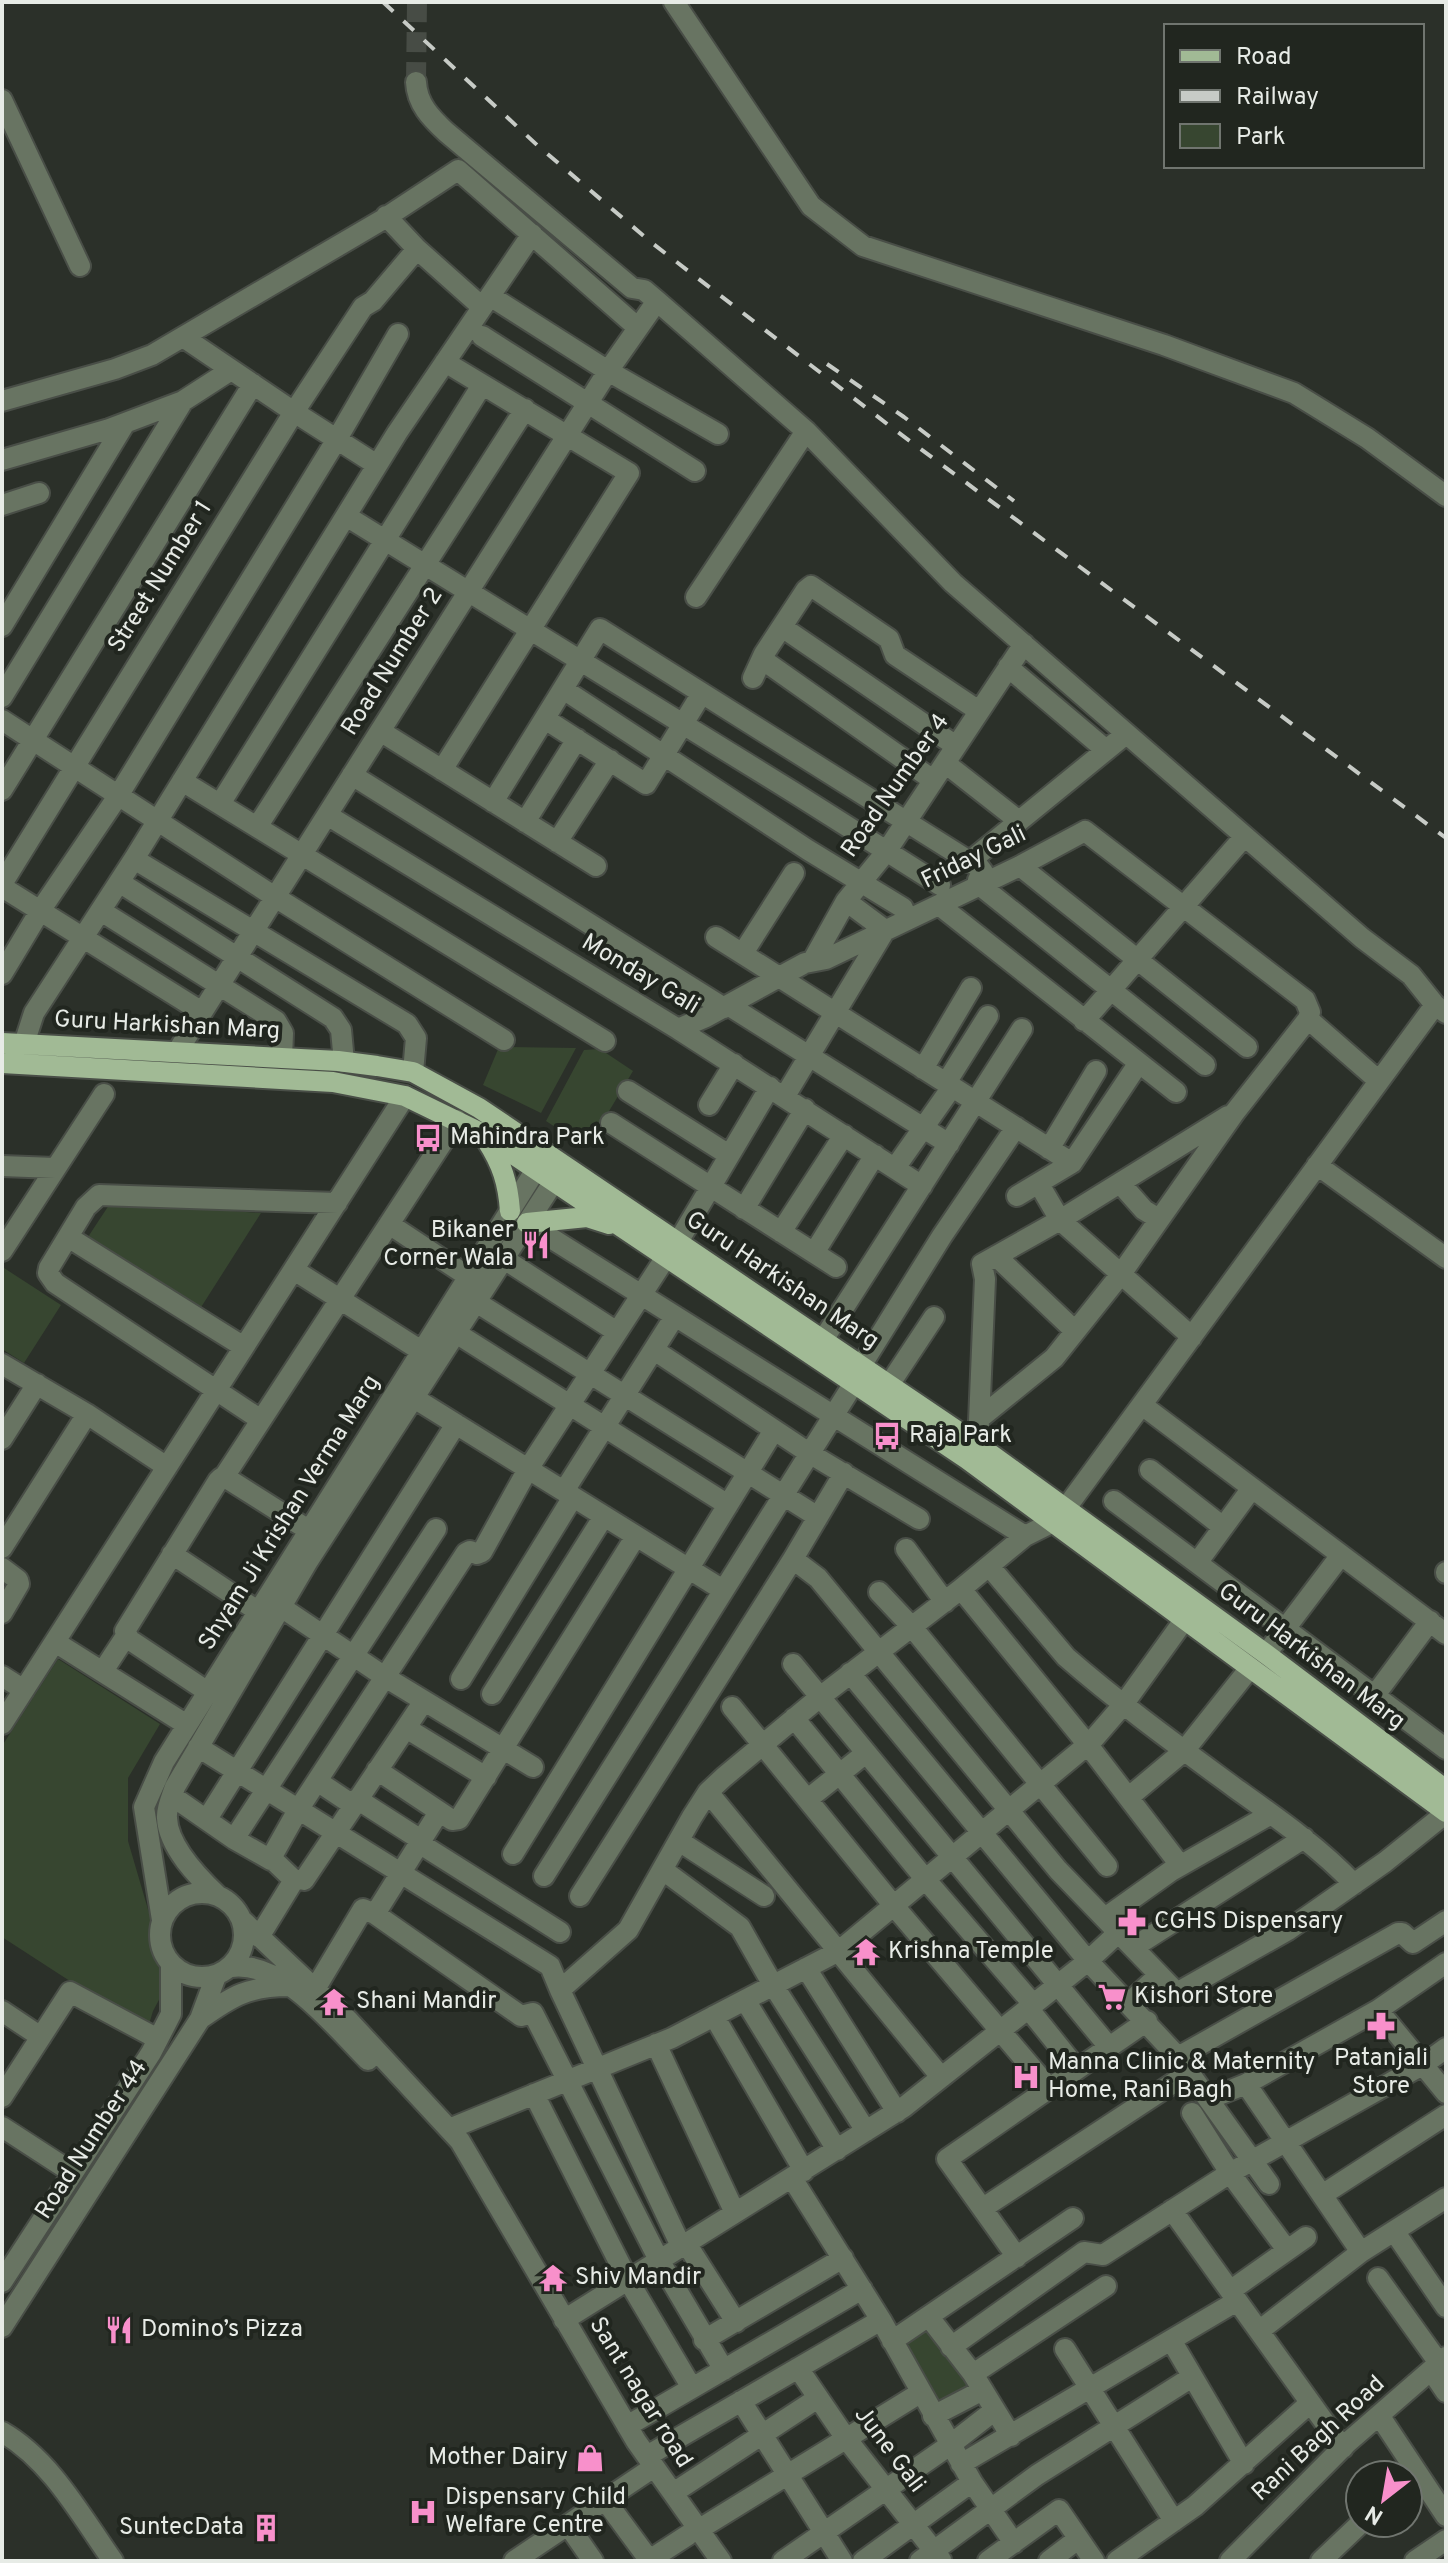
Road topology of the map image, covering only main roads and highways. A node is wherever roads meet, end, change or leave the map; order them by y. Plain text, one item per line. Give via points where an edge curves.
1 (2, 1043) edge
2 (2, 1063) edge
3 (483, 1134) junction
4 (541, 1161) junction
5 (559, 1174) junction
6 (624, 1229) junction
7 (672, 1250) junction
8 (858, 1375) junction
9 (1062, 1517) junction
10 (1258, 1661) junction
11 (1446, 1790) edge
12 (1446, 1813) edge

1 - 4 main road, Guru Harkishan Marg via 344,1062 413,1072 472,1103
2 - 3 main road, Guru Harkishan Marg via 333,1082 405,1096
3 - 4 main road, Guru Harkishan Marg
3 - 6 main road via 500,1160 519,1217 587,1217
4 - 5 main road, Guru Harkishan Marg
5 - 6 main road, Guru Harkishan Marg
5 - 7 main road, Guru Harkishan Marg
6 - 7 main road, Guru Harkishan Marg
7 - 8 main road, Guru Harkishan Marg
7 - 8 main road, Guru Harkishan Marg via 823,1340
8 - 9 main road, Guru Harkishan Marg via 967,1459
8 - 9 main road, Guru Harkishan Marg via 889,1385 978,1445
9 - 10 main road, Guru Harkishan Marg
9 - 10 main road, Guru Harkishan Marg via 1185,1619
10 - 11 main road, Guru Harkishan Marg
10 - 12 main road, Guru Harkishan Marg

